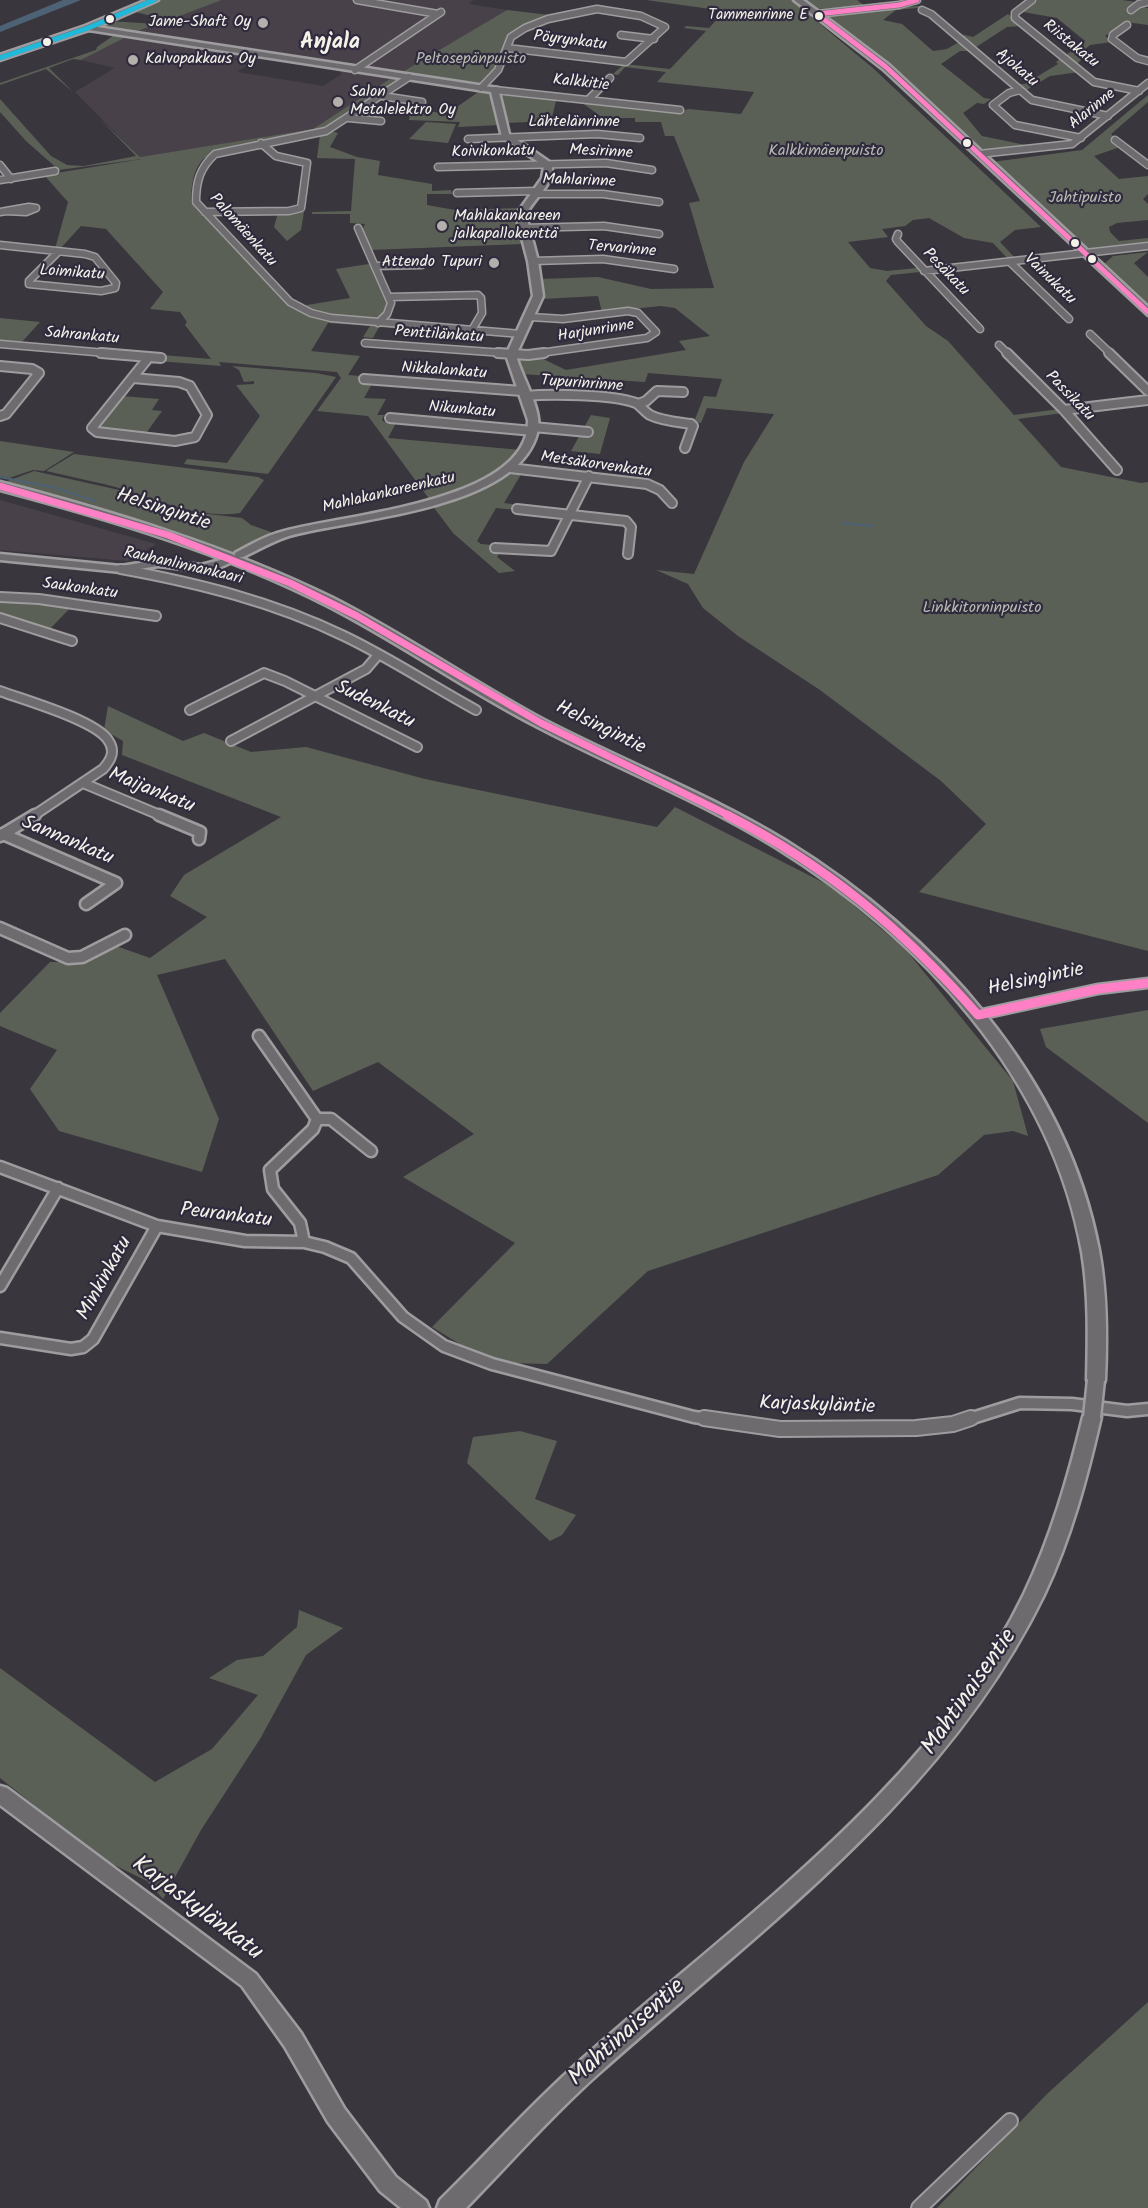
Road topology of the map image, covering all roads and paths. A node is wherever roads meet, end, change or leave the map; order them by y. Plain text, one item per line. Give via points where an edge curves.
1 (154, 0) edge
2 (357, 0) edge
3 (798, 0) edge
4 (917, 0) edge
5 (1032, 0) edge
6 (1148, 2) edge
7 (922, 10) dead end
8 (1131, 10) dead end
9 (817, 14) junction
10 (1127, 25) dead end
11 (88, 28) junction
12 (621, 35) dead end
13 (654, 39) junction
14 (507, 48) junction
15 (0, 58) edge
16 (1148, 61) edge
17 (355, 70) junction
18 (410, 77) junction
19 (610, 78) dead end
20 (1148, 83) edge
21 (481, 88) junction
22 (495, 90) junction
23 (1020, 90) junction
24 (1139, 91) junction
25 (382, 96) junction
26 (588, 100) junction
27 (422, 102) dead end
28 (680, 110) dead end
29 (1108, 116) junction
30 (349, 118) junction
31 (381, 121) dead end
32 (507, 137) junction
33 (640, 138) dead end
34 (1081, 138) junction
35 (468, 139) dead end
36 (1115, 140) dead end
37 (261, 143) junction
38 (979, 154) junction
39 (0, 165) edge
40 (548, 165) junction
41 (1148, 165) edge
42 (438, 167) dead end
43 (652, 170) dead end
44 (56, 171) dead end
45 (11, 178) junction
46 (0, 180) edge
47 (535, 192) junction
48 (458, 193) dead end
49 (659, 202) dead end
50 (205, 212) junction
51 (358, 228) dead end
52 (522, 228) junction
53 (659, 234) dead end
54 (898, 234) dead end
55 (0, 245) edge
56 (1148, 246) edge
57 (57, 252) junction
58 (1085, 254) junction
59 (533, 261) junction
60 (1010, 262) junction
61 (422, 265) dead end
62 (375, 266) junction
63 (674, 269) dead end
64 (924, 271) junction
65 (389, 297) junction
66 (1148, 312) edge
67 (530, 317) junction
68 (1070, 319) dead end
69 (378, 323) junction
70 (980, 329) dead end
71 (472, 330) junction
72 (521, 334) junction
73 (1090, 334) dead end
74 (365, 343) dead end
75 (0, 344) edge
76 (999, 345) dead end
77 (511, 355) junction
78 (149, 357) junction
79 (161, 358) dead end
80 (0, 366) edge
81 (133, 378) junction
82 (364, 379) dead end
83 (1148, 391) edge
84 (683, 392) dead end
85 (523, 394) junction
86 (1148, 400) edge
87 (638, 404) junction
88 (1064, 411) junction
89 (0, 416) edge
90 (390, 418) dead end
91 (533, 429) junction
92 (588, 432) dead end
93 (685, 448) dead end
94 (510, 468) junction
95 (1117, 470) dead end
96 (589, 476) junction
97 (0, 486) edge
98 (672, 502) dead end
99 (517, 509) dead end
100 (569, 514) junction
101 (495, 548) dead end
102 (628, 554) dead end
103 (239, 555) dead end
104 (0, 557) edge
105 (228, 561) dead end
106 (121, 569) junction
107 (0, 597) edge
108 (156, 616) dead end
109 (0, 618) edge
110 (72, 641) dead end
111 (378, 655) junction
112 (0, 691) edge
113 (316, 697) junction
114 (190, 710) dead end
115 (476, 710) dead end
116 (231, 741) dead end
117 (417, 747) dead end
118 (83, 783) junction
119 (2, 835) edge
120 (199, 839) dead end
121 (86, 904) dead end
122 (0, 928) edge
123 (125, 935) dead end
124 (1148, 983) edge
125 (978, 1015) junction
126 (259, 1036) dead end
127 (317, 1119) junction
128 (371, 1151) dead end
129 (0, 1167) edge
130 (58, 1188) junction
131 (157, 1226) junction
132 (304, 1242) junction
133 (0, 1286) edge
134 (423, 1333) joint
135 (0, 1338) edge
136 (1148, 1409) edge
137 (0, 1794) edge
138 (1010, 2121) dead end
139 (418, 2208) edge
140 (448, 2208) edge
141 (919, 2208) edge

1 - 11 street
2 - 17 street via 440,13
3 - 9 street
4 - 9 street
5 - 24 street, Riistakatu via 1015,13 1015,18 1094,82
6 - 8 street
7 - 23 street, Ajokatu
9 - 38 street via 886,67
10 - 16 street via 1112,39 1137,58
11 - 15 street
11 - 17 street, Kalkkitie
12 - 13 street
13 - 14 street, Pöyrynkatu via 630,61 622,62
13 - 14 street via 664,25 633,15 591,9 528,27 511,36
14 - 21 street via 500,68
17 - 18 street, Kalkkitie
18 - 21 street, Kalkkitie
18 - 25 street, Palomäenkatu
19 - 26 street
20 - 24 street, Alarinne
21 - 22 street, Kalkkitie
22 - 26 street, Kalkkitie
22 - 32 street
23 - 29 street, Ajokatu via 1036,102
23 - 34 street via 993,105 1011,124
24 - 29 street, Alarinne
25 - 27 street
25 - 30 street, Palomäenkatu
26 - 28 street, Kalkkitie
29 - 34 street, Alarinne
30 - 31 street
30 - 37 street, Palomäenkatu via 323,132
32 - 33 street, Lähtelänrinne via 597,134
32 - 35 street, Lähtelänrinne
32 - 40 street
34 - 38 street, Alarinne via 1065,146
36 - 41 street
37 - 50 street, Palomäenkatu via 224,151 205,162 195,197
37 - 50 street via 276,156 307,163 302,207 289,211
38 - 58 street
39 - 45 street
40 - 42 street, Koivikonkatu
40 - 43 street, Mesirinne via 609,163
40 - 47 street via 548,176
44 - 45 street
45 - 46 street
47 - 48 street, Mahlarinne
47 - 49 street, Mahlarinne via 603,194
47 - 52 street via 522,211
50 - 69 street, Palomäenkatu via 295,306 331,318
51 - 62 street
52 - 53 street via 604,225
52 - 59 street
54 - 64 street, Pesäkatu via 898,242
55 - 57 street, Loimikatu
56 - 58 street
57 - 57 street, Loimikatu via 95,257 116,283 115,288 101,291 29,284
58 - 60 street
58 - 66 street
59 - 63 street, Tervarinne via 603,259
59 - 67 street via 538,296
60 - 64 street
60 - 68 street, Vainukatu
61 - 62 street
62 - 65 street
64 - 70 street, Pesäkatu
65 - 69 street via 389,311
65 - 71 street via 478,295 483,308
67 - 72 street
67 - 77 street, Harjunrinne via 563,319 628,311 638,313 656,332 647,338 546,354
69 - 71 street, Palomäenkatu
71 - 72 street, Palomäenkatu
72 - 77 street
73 - 83 street
74 - 77 street, Penttilänkatu
75 - 78 street, Sahrankatu
76 - 88 street, Passikatu
77 - 85 street
78 - 79 street, Sahrankatu
78 - 81 street
80 - 89 street via 39,373 6,414
81 - 81 street via 93,430 175,441 195,436 207,415 190,386
82 - 85 street, Nikkalankatu
84 - 87 street, Tupurinrinne via 656,391
85 - 87 street, Tupurinrinne via 606,398
85 - 91 street
86 - 88 street
87 - 93 street, Tupurinrinne via 652,416 691,424
88 - 95 street, Passikatu
90 - 91 street, Nikunkatu
91 - 92 street, Nikunkatu
91 - 94 street, Mahlakankareenkatu via 528,447
94 - 96 street, Metsäkorvenkatu
94 - 103 street, Mahlakankareenkatu via 489,482 449,498 284,535
96 - 98 street, Metsäkorvenkatu via 647,484
96 - 100 street
97 - 125 main road, Helsingintie via 152,529 275,576 382,629 539,722 751,828 820,869 883,918 942,973
99 - 100 street
100 - 101 street via 549,552
100 - 102 street via 629,522
104 - 106 street, Rauhanlinnankaari
105 - 106 street via 201,568 152,563
106 - 111 street, Rauhanlinnankaari via 222,590 278,608
107 - 108 street, Saukonkatu
109 - 110 street
111 - 113 street via 366,669
111 - 115 street, Rauhanlinnankaari
112 - 118 street via 106,737 112,746 110,760
113 - 114 street, Sudenkatu via 264,673
113 - 116 street
113 - 117 street, Sudenkatu
118 - 119 street
118 - 120 street, Maijankatu via 200,832
119 - 121 street, Sannankatu via 116,883
122 - 123 street via 68,958 82,957
124 - 125 street, Helsingintie via 1098,989
125 - 140 main road, Mahtinaisentie, bridge via 1040,1109 1060,1150 1088,1239 1096,1293 1092,1417 1073,1496 1052,1557 994,1666 944,1737 886,1804 586,2070
126 - 127 street
127 - 128 street via 331,1119
127 - 132 street via 313,1129 270,1170 273,1189 300,1223
129 - 130 street, Peurankatu
130 - 131 street, Peurankatu
130 - 133 street
131 - 132 street, Peurankatu via 245,1241
131 - 135 street, Minkinkatu via 93,1339 83,1347 71,1349
132 - 134 street, Peurankatu via 351,1258 403,1317
134 - 136 street, Karjaskyläntie via 444,1346 492,1364 573,1386 694,1417 780,1429 944,1425 1020,1403
137 - 139 street, Karjaskylänkatu via 249,1980 292,2040 336,2115 388,2184
138 - 141 street

